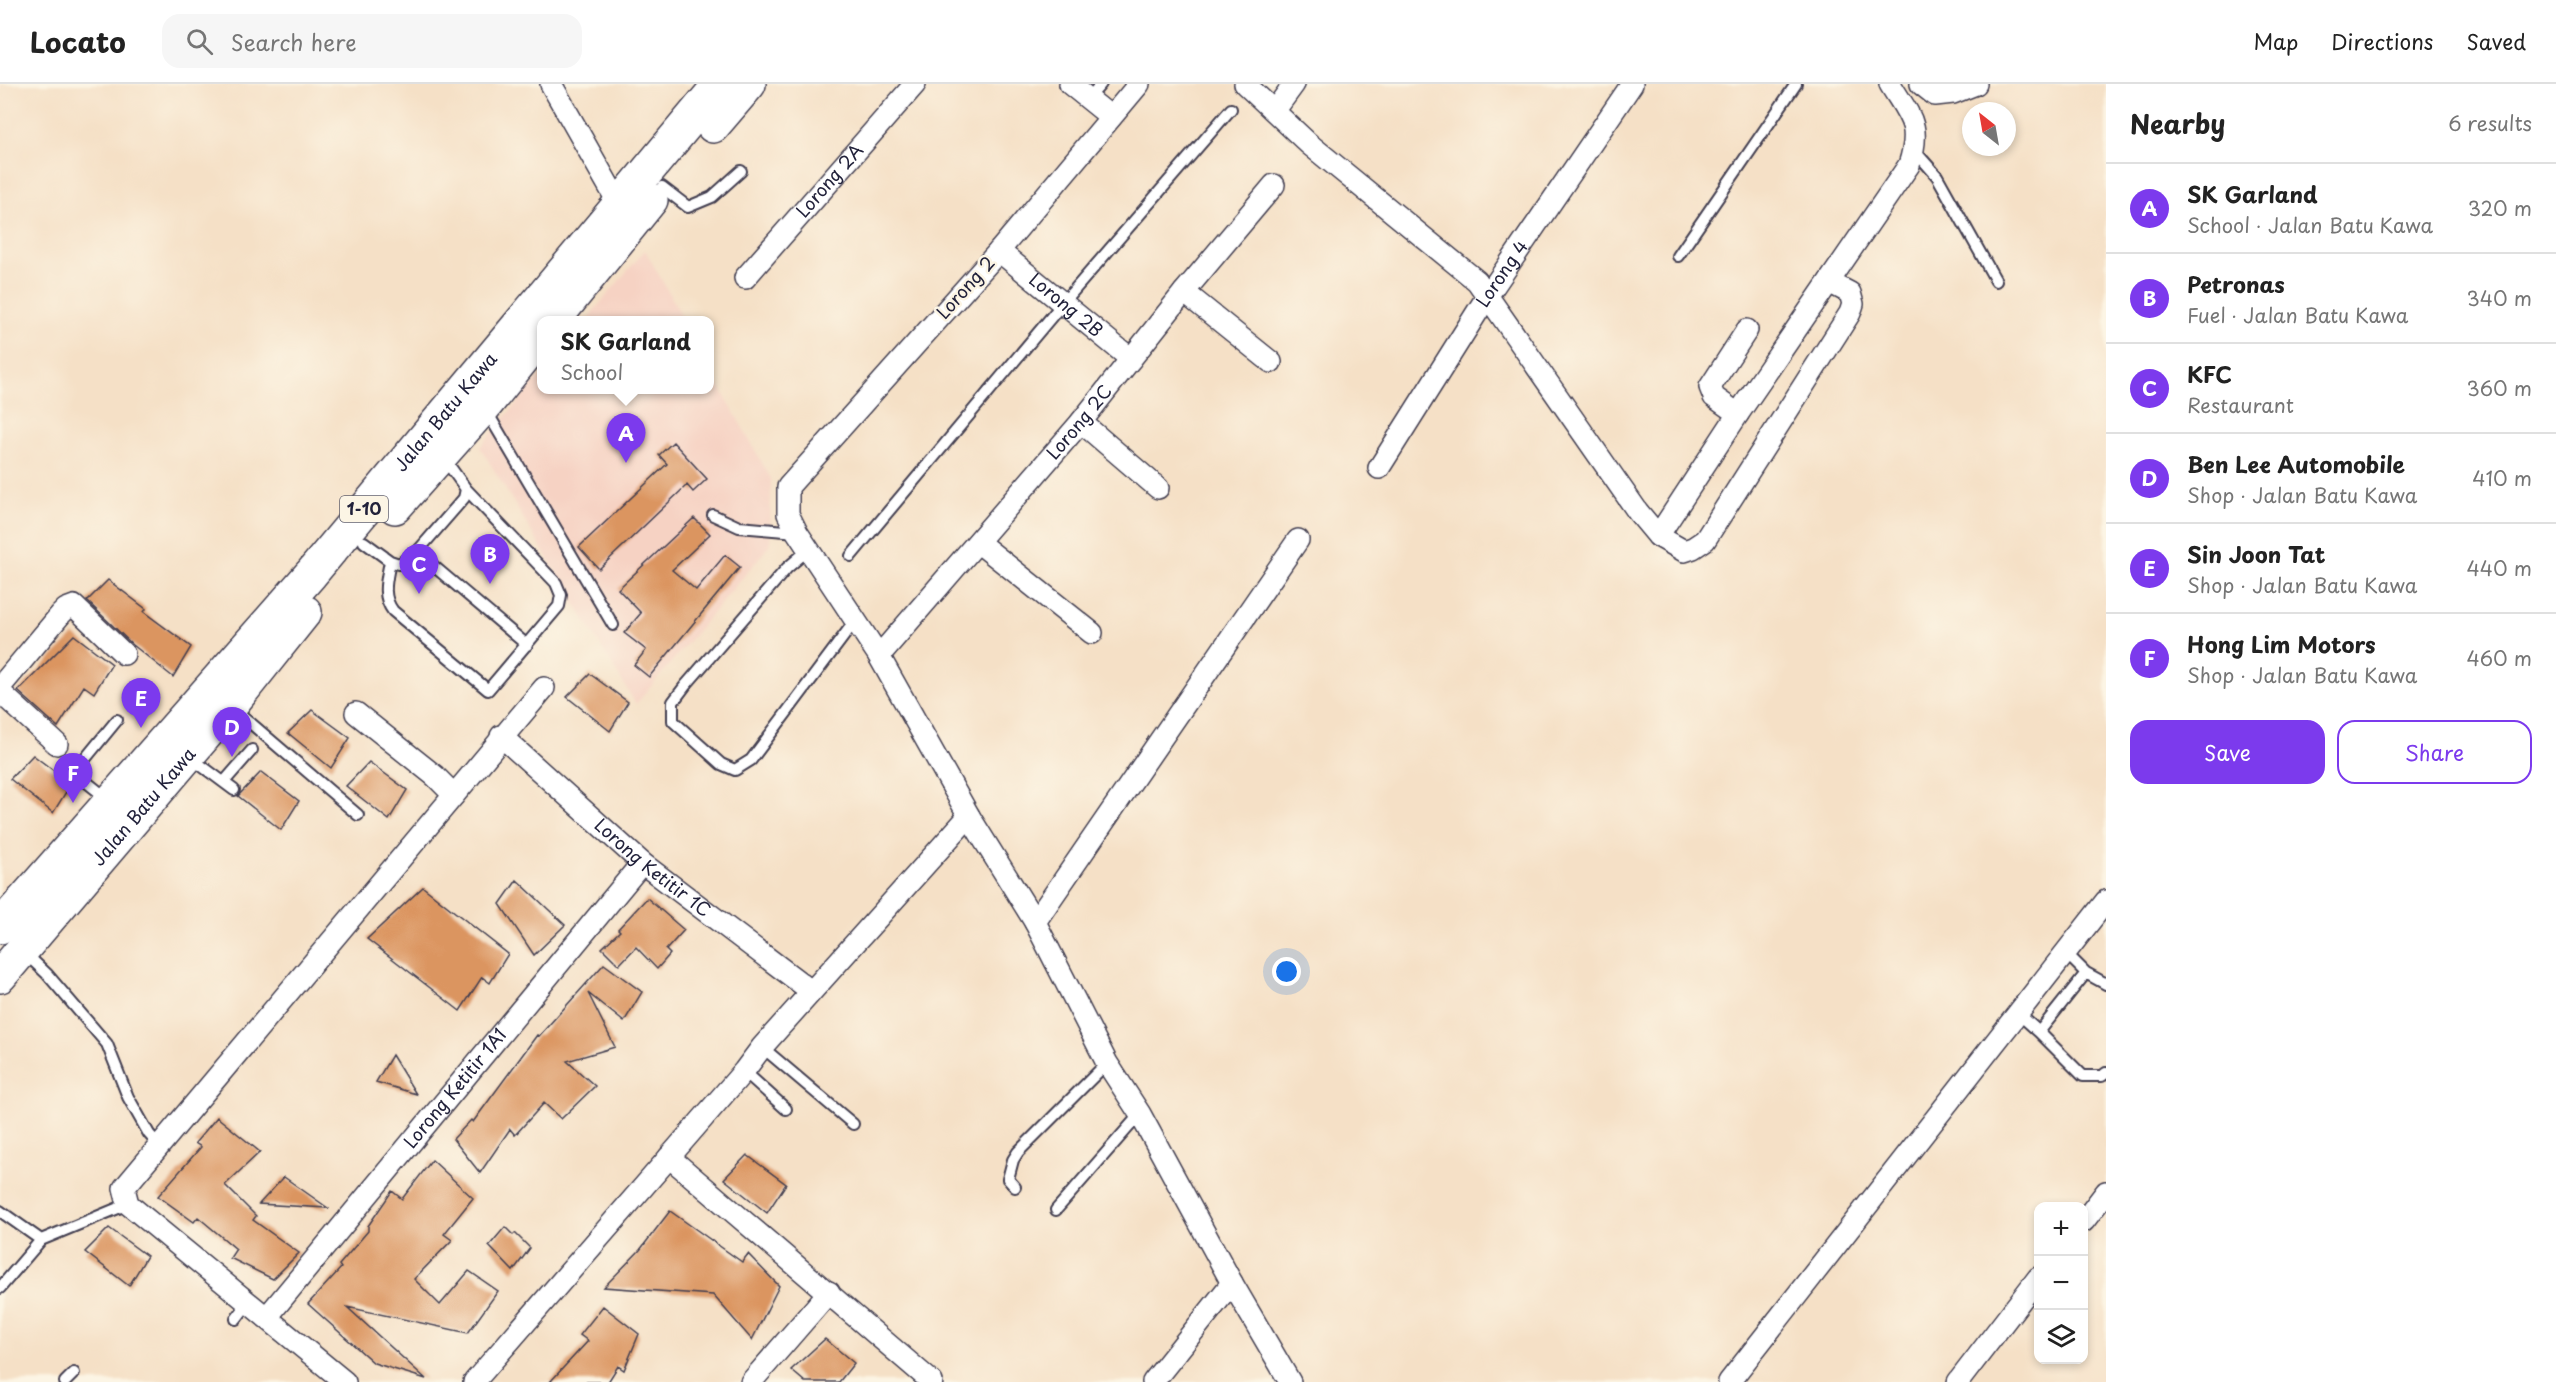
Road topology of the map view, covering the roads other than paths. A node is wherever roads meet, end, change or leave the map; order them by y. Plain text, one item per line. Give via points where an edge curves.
1 (551, 84) edge
2 (720, 84) edge
3 (749, 84) edge
4 (915, 84) edge
5 (1070, 84) edge
6 (1138, 84) edge
7 (1245, 84) edge
8 (1294, 84) edge
9 (1632, 84) edge
10 (1796, 84) edge
11 (1890, 84) edge
12 (1921, 84) edge
13 (1976, 84) edge
14 (1094, 92) edge
15 (1231, 109) dead end
16 (1275, 110) junction
17 (1111, 117) junction
18 (1914, 150) junction
19 (741, 171) dead end
20 (1274, 185) dead end
21 (662, 187) junction
22 (619, 204) junction
23 (999, 251) junction
24 (1678, 256) dead end
25 (745, 278) dead end
26 (1996, 281) dead end
27 (1829, 282) junction
28 (1184, 292) junction
29 (1488, 295) junction
30 (1064, 303) junction
31 (558, 316) edge
32 (1747, 330) dead end
33 (537, 341) edge
34 (1131, 359) junction
35 (1271, 362) dead end
36 (483, 406) junction
37 (1738, 414) junction
38 (1081, 422) junction
39 (441, 454) junction
40 (1379, 468) dead end
41 (1158, 488) dead end
42 (466, 489) junction
43 (713, 515) dead end
44 (1658, 536) junction
45 (1298, 540) dead end
46 (803, 541) junction
47 (979, 543) junction
48 (377, 552) junction
49 (417, 552) junction
50 (851, 556) dead end
51 (855, 621) junction
52 (613, 625) dead end
53 (1092, 633) dead end
54 (527, 645) junction
55 (124, 654) dead end
56 (879, 656) junction
57 (0, 687) edge
58 (544, 688) dead end
59 (0, 692) edge
60 (230, 706) junction
61 (356, 713) dead end
62 (117, 720) dead end
63 (501, 736) junction
64 (57, 744) dead end
65 (252, 750) dead end
66 (188, 756) junction
67 (224, 782) junction
68 (234, 790) dead end
69 (454, 795) junction
70 (111, 802) junction
71 (358, 815) dead end
72 (969, 816) junction
73 (642, 863) junction
74 (2106, 901) edge
75 (1035, 922) junction
76 (0, 927) edge
77 (22, 951) junction
78 (2066, 953) junction
79 (2086, 973) junction
80 (0, 976) edge
81 (2106, 984) edge
82 (811, 991) junction
83 (2019, 1014) junction
84 (2039, 1032) junction
85 (762, 1047) junction
86 (1107, 1063) junction
87 (744, 1071) junction
88 (2106, 1073) edge
89 (786, 1109) dead end
90 (1140, 1114) junction
91 (853, 1124) dead end
92 (159, 1144) junction
93 (669, 1157) junction
94 (1015, 1187) dead end
95 (2106, 1192) edge
96 (128, 1204) junction
97 (1056, 1210) dead end
98 (0, 1211) edge
99 (2088, 1216) edge
100 (41, 1240) junction
101 (1232, 1283) junction
102 (2034, 1283) edge
103 (0, 1288) edge
104 (829, 1292) junction
105 (249, 1302) junction
106 (267, 1317) junction
107 (236, 1319) dead end
108 (74, 1373) dead end
109 (65, 1382) edge
110 (345, 1382) edge
111 (474, 1382) edge
112 (751, 1382) edge
113 (932, 1382) edge
114 (1153, 1382) edge
115 (1290, 1382) edge
116 (1729, 1382) edge
117 (1958, 1382) edge

1 - 22 street
2 - 22 highway, Jalan Batu Kawa / 1-10
3 - 21 highway
4 - 25 street, Lorong 2A
5 - 14 street
6 - 17 street, Lorong 2
7 - 16 street
8 - 16 street
9 - 29 street, Lorong 4
10 - 24 lane
11 - 18 street via 1914,124
12 - 13 street via 1935,95
14 - 17 street
15 - 30 lane
16 - 29 street via 1309,144 1477,281
17 - 23 street, Lorong 2
18 - 26 lane via 1937,176
18 - 27 street via 1909,165
19 - 21 lane via 712,198 688,207
20 - 28 street, Lorong 2C
21 - 31 highway
22 - 70 highway, Jalan Batu Kawa / 1-10 via 310,574
23 - 30 street, Lorong 2B
23 - 46 street, Lorong 2 via 788,487 788,514
27 - 37 street
27 - 44 street via 1850,293 1850,313 1704,540 1684,550
28 - 34 street, Lorong 2C
28 - 35 street
29 - 40 street, Lorong 4
29 - 44 street
30 - 34 street, Lorong 2B
30 - 50 lane
32 - 37 street via 1710,387 1714,398
33 - 36 highway, Jalan Batu Kawa / 1-10
34 - 38 street, Lorong 2C
36 - 39 highway, Jalan Batu Kawa / 1-10
36 - 52 lane
37 - 44 street
38 - 41 street
38 - 47 street, Lorong 2C
39 - 42 lane
39 - 48 highway, Jalan Batu Kawa / 1-10
42 - 49 lane via 464,498
42 - 54 lane via 556,583 561,595 559,606
43 - 46 lane via 739,527
45 - 75 street
46 - 51 street
46 - 51 lane via 787,568 673,702 673,721 721,764 735,770 751,760
47 - 53 street
47 - 56 street, Lorong 2C
48 - 49 lane via 399,564
48 - 54 lane via 387,603 393,611 489,690
48 - 60 highway, Jalan Batu Kawa / 1-10
49 - 54 lane
51 - 56 street
55 - 57 street via 74,606 61,614
56 - 72 street
58 - 63 street
59 - 64 street
60 - 66 highway, Jalan Batu Kawa / 1-10
60 - 71 lane
61 - 69 street
62 - 70 lane via 76,770 79,777
63 - 69 street
63 - 73 street, Lorong Ketitir 1C
65 - 67 lane
66 - 67 lane
66 - 77 highway, Jalan Batu Kawa / 1-10
67 - 68 lane
69 - 92 street
70 - 76 highway, Jalan Batu Kawa / 1-10
72 - 75 street
72 - 82 street
73 - 82 street, Lorong Ketitir 1C
73 - 106 street, Lorong Ketitir 1A1
74 - 78 street
75 - 86 street
77 - 80 highway, Jalan Batu Kawa / 1-10
77 - 92 lane via 107,1044 128,1097
78 - 79 lane
78 - 83 street
79 - 81 lane
79 - 84 lane
82 - 85 street
83 - 84 lane
83 - 116 street
84 - 88 lane via 2083,1076 2102,1077
85 - 87 street
85 - 91 lane
86 - 90 street
86 - 94 lane via 1018,1152 1008,1179
87 - 89 lane
87 - 93 street
90 - 97 lane
90 - 101 street
92 - 96 street via 124,1188
93 - 104 street
93 - 111 street
95 - 99 street
96 - 100 lane
96 - 105 street
98 - 100 lane
100 - 103 lane
101 - 114 street
101 - 115 street
102 - 117 street
104 - 112 street
104 - 113 street
105 - 106 street
105 - 107 lane
106 - 110 street
108 - 109 lane

